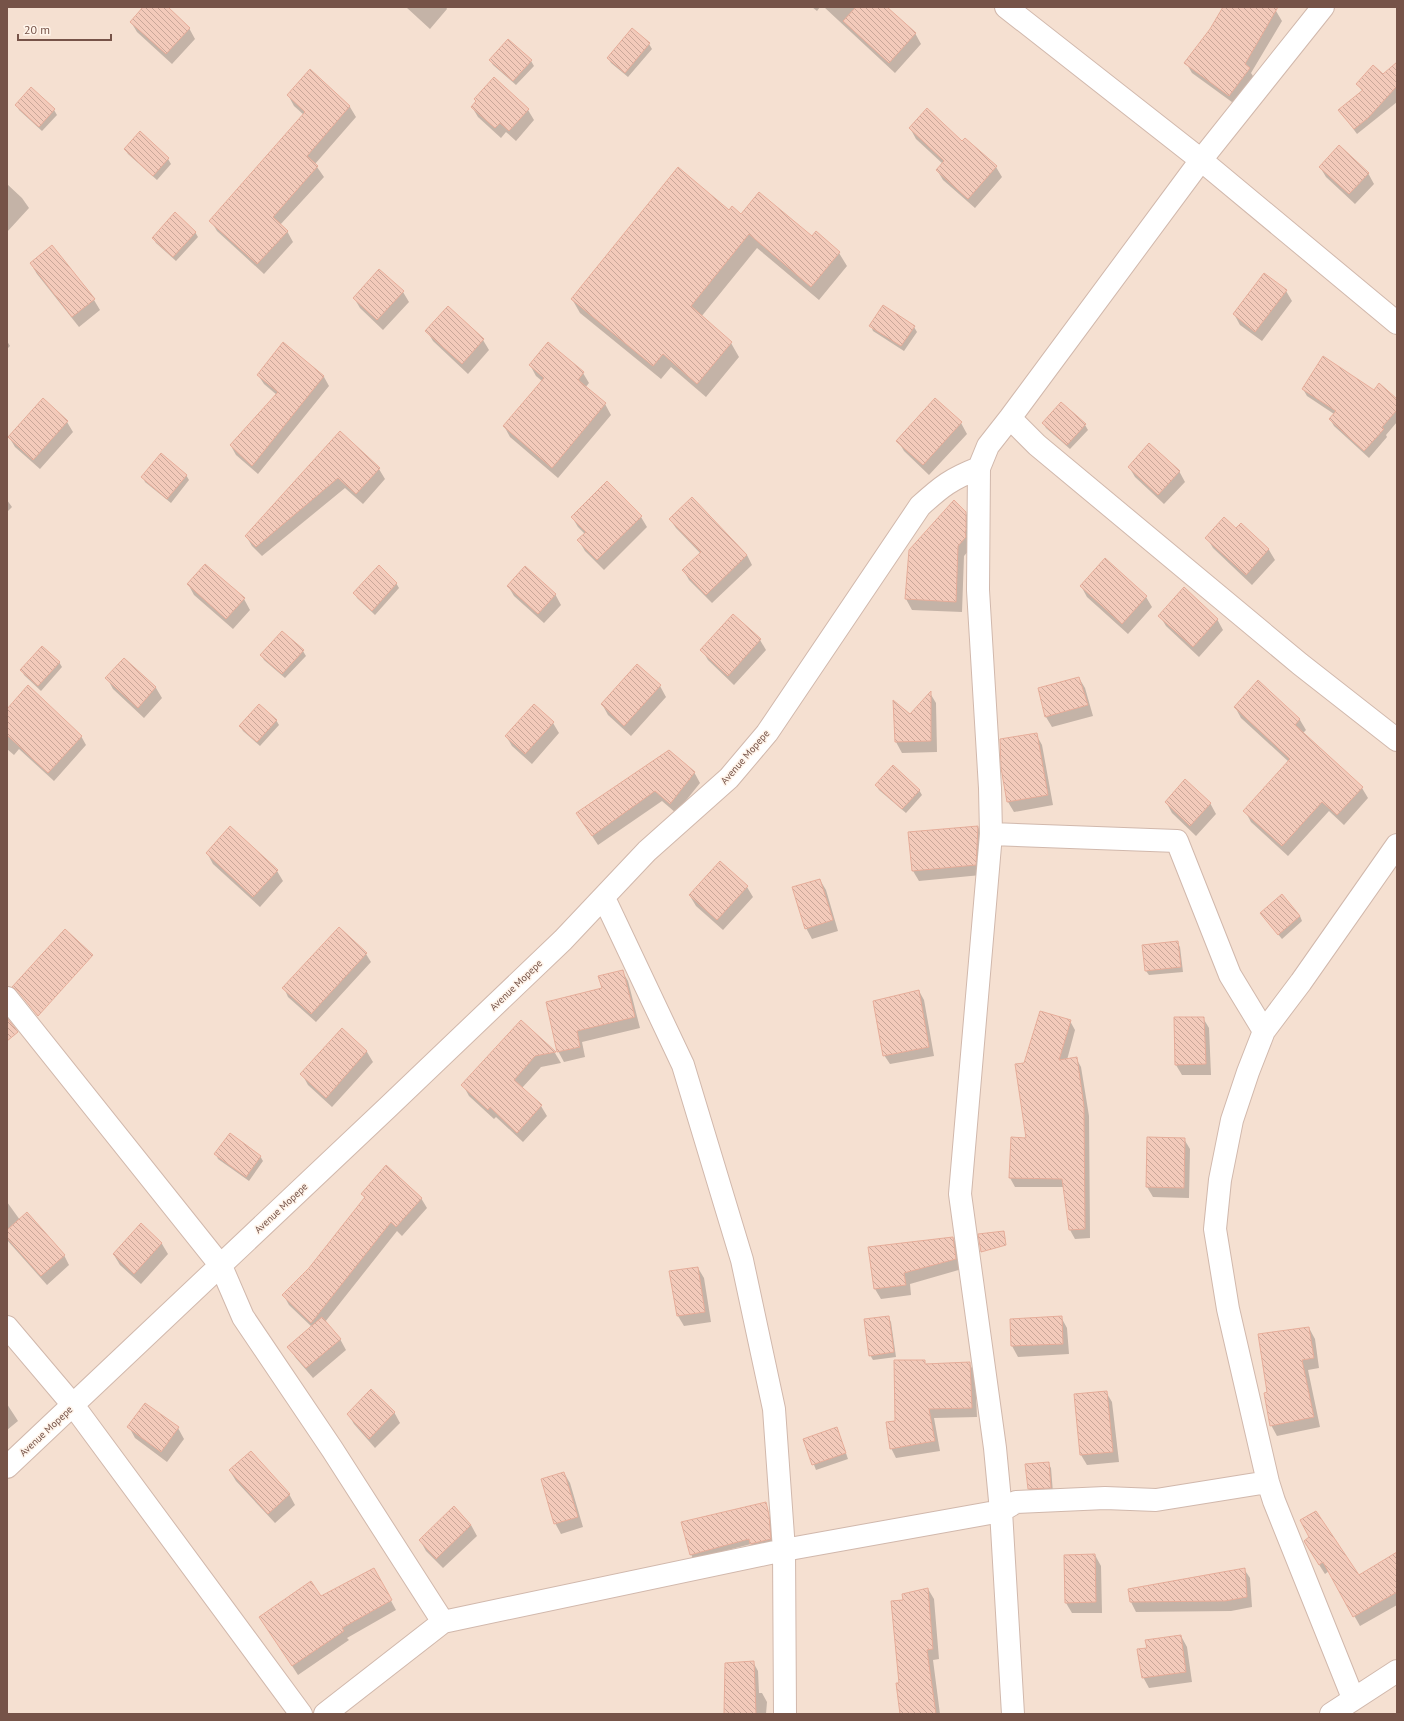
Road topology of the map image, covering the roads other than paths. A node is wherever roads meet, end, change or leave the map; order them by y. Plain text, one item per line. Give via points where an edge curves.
1 (1006, 7) edge
2 (1323, 7) edge
3 (1201, 160) junction
4 (1397, 323) edge
5 (1010, 418) junction
6 (979, 468) junction
7 (1397, 740) edge
8 (991, 834) junction
9 (1397, 845) edge
10 (604, 898) junction
11 (7, 998) edge
12 (1264, 1031) junction
13 (221, 1266) junction
14 (7, 1327) edge
15 (74, 1405) junction
16 (7, 1467) edge
17 (1268, 1482) junction
18 (1001, 1511) junction
19 (784, 1550) junction
20 (443, 1622) junction
21 (1397, 1671) edge
22 (1353, 1698) junction
23 (301, 1714) edge
24 (325, 1714) edge
25 (785, 1714) edge
26 (1013, 1714) edge
27 (1331, 1714) edge

1 - 3 street
2 - 3 street
3 - 4 street
3 - 5 street
5 - 6 street via 988,446
5 - 7 street via 1037,445 1257,629
6 - 8 street via 978,590
6 - 10 street, Avenue Mopepe via 941,486 920,506 767,733 729,778 647,852
8 - 12 street via 1177,841 1230,975
8 - 18 street via 960,1194 995,1448
9 - 12 street
10 - 13 street, Avenue Mopepe via 557,946
10 - 19 street via 683,1065 742,1260 774,1409
11 - 13 street
12 - 17 street via 1232,1120 1220,1180 1215,1229 1228,1309
13 - 15 street, Avenue Mopepe
13 - 20 street via 243,1317 332,1448
14 - 15 street
15 - 16 street, Avenue Mopepe
15 - 23 street
17 - 18 street via 1156,1500 1104,1498 1016,1502
17 - 22 street
18 - 19 street
18 - 26 street
19 - 20 street
19 - 25 street
20 - 24 street
21 - 22 street
22 - 27 street

